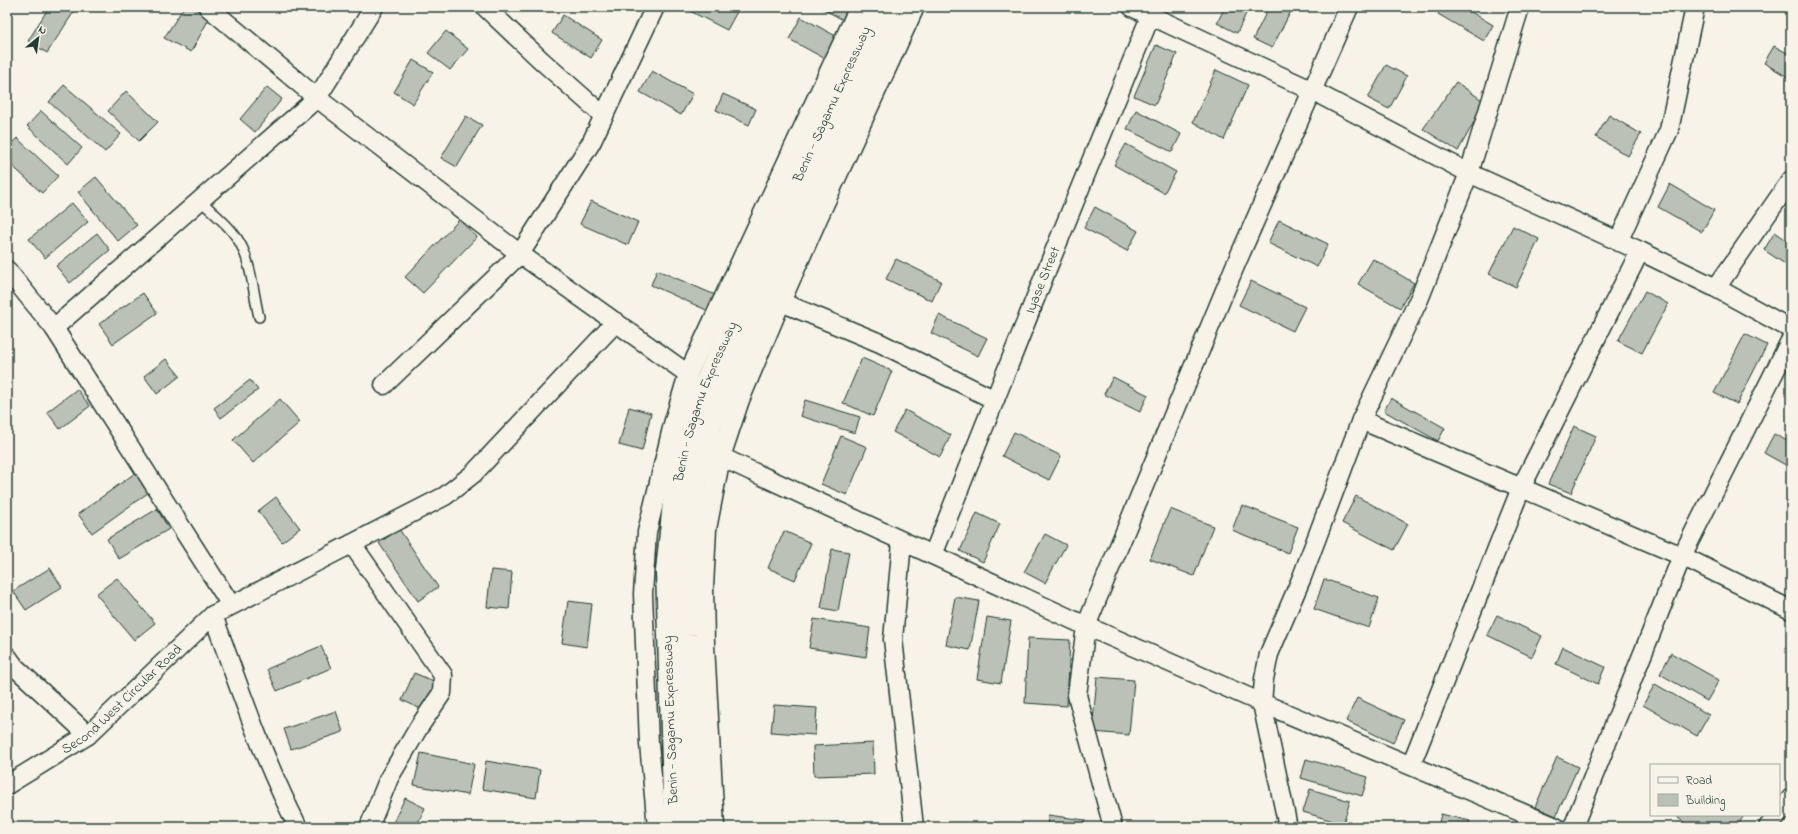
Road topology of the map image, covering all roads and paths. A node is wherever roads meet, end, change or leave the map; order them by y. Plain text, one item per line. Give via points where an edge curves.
1 (208, 7) edge
2 (374, 7) edge
3 (485, 7) edge
4 (655, 7) edge
5 (859, 7) edge
6 (876, 7) edge
7 (899, 7) edge
8 (915, 7) edge
9 (1132, 7) edge
10 (1349, 7) edge
11 (1520, 7) edge
12 (1695, 7) edge
13 (1153, 12) edge
14 (1312, 91) junction
15 (317, 98) junction
16 (604, 116) junction
17 (1469, 173) junction
18 (1791, 180) edge
19 (200, 200) junction
20 (1618, 242) junction
21 (1640, 251) junction
22 (520, 254) junction
23 (7, 270) edge
24 (1716, 288) junction
25 (782, 302) junction
26 (259, 317) dead end
27 (616, 322) junction
28 (54, 328) junction
29 (1791, 329) edge
30 (1791, 338) edge
31 (688, 374) junction
32 (384, 385) dead end
33 (995, 400) junction
34 (1361, 420) junction
35 (721, 457) junction
36 (1521, 488) junction
37 (902, 542) junction
38 (352, 544) junction
39 (933, 555) junction
40 (1682, 556) junction
41 (230, 606) junction
42 (1791, 610) edge
43 (213, 615) junction
44 (1086, 626) junction
45 (7, 656) edge
46 (1262, 703) junction
47 (88, 735) junction
48 (1411, 765) junction
49 (7, 785) edge
50 (1777, 816) edge
51 (298, 827) edge
52 (369, 827) edge
53 (656, 827) edge
54 (675, 827) edge
55 (696, 827) edge
56 (715, 827) edge
57 (914, 827) edge
58 (1113, 827) edge
59 (1288, 827) edge
60 (1556, 827) edge
61 (1573, 827) edge
62 (1768, 827) edge

1 - 15 street
2 - 15 street
3 - 16 street via 542,62
4 - 16 street
5 - 31 street
6 - 54 highway, Benin - Sagamu Expressway via 704,387 687,440 674,503 667,571
7 - 55 highway via 711,424 696,483 686,555
8 - 25 street
9 - 13 street
10 - 14 street
11 - 17 street
12 - 20 street via 1669,130
13 - 14 street
13 - 33 street, Iyase Street
14 - 17 street
14 - 44 street via 1235,266
15 - 19 street
15 - 22 street
16 - 22 street via 592,143
17 - 20 street
17 - 34 street via 1420,297
18 - 24 street
19 - 26 lane via 225,223 241,245
19 - 28 street
20 - 21 street
21 - 24 street
21 - 36 street
22 - 27 street
22 - 32 street
23 - 28 street
24 - 29 street
25 - 33 street via 880,343
25 - 35 street via 740,400
27 - 31 street
27 - 38 street, Second West Circular Road via 473,474 445,496
28 - 41 street
30 - 40 street
31 - 53 street via 646,532 643,594 649,744
33 - 39 street, Iyase Street
34 - 36 street
34 - 46 street via 1302,577 1269,654
35 - 37 street
35 - 56 street via 707,529 704,587
36 - 40 street
36 - 48 street
37 - 39 street
37 - 57 street via 893,638
38 - 41 street, Second West Circular Road
38 - 52 street via 443,675 442,693 389,778
39 - 44 street
40 - 42 street
40 - 61 street
41 - 43 street, Second West Circular Road
43 - 47 street, Second West Circular Road
43 - 51 street via 248,713
44 - 46 street
44 - 58 street via 1077,695
45 - 47 street
46 - 48 street
46 - 59 street
47 - 49 street, Second West Circular Road
48 - 60 street
50 - 62 street

